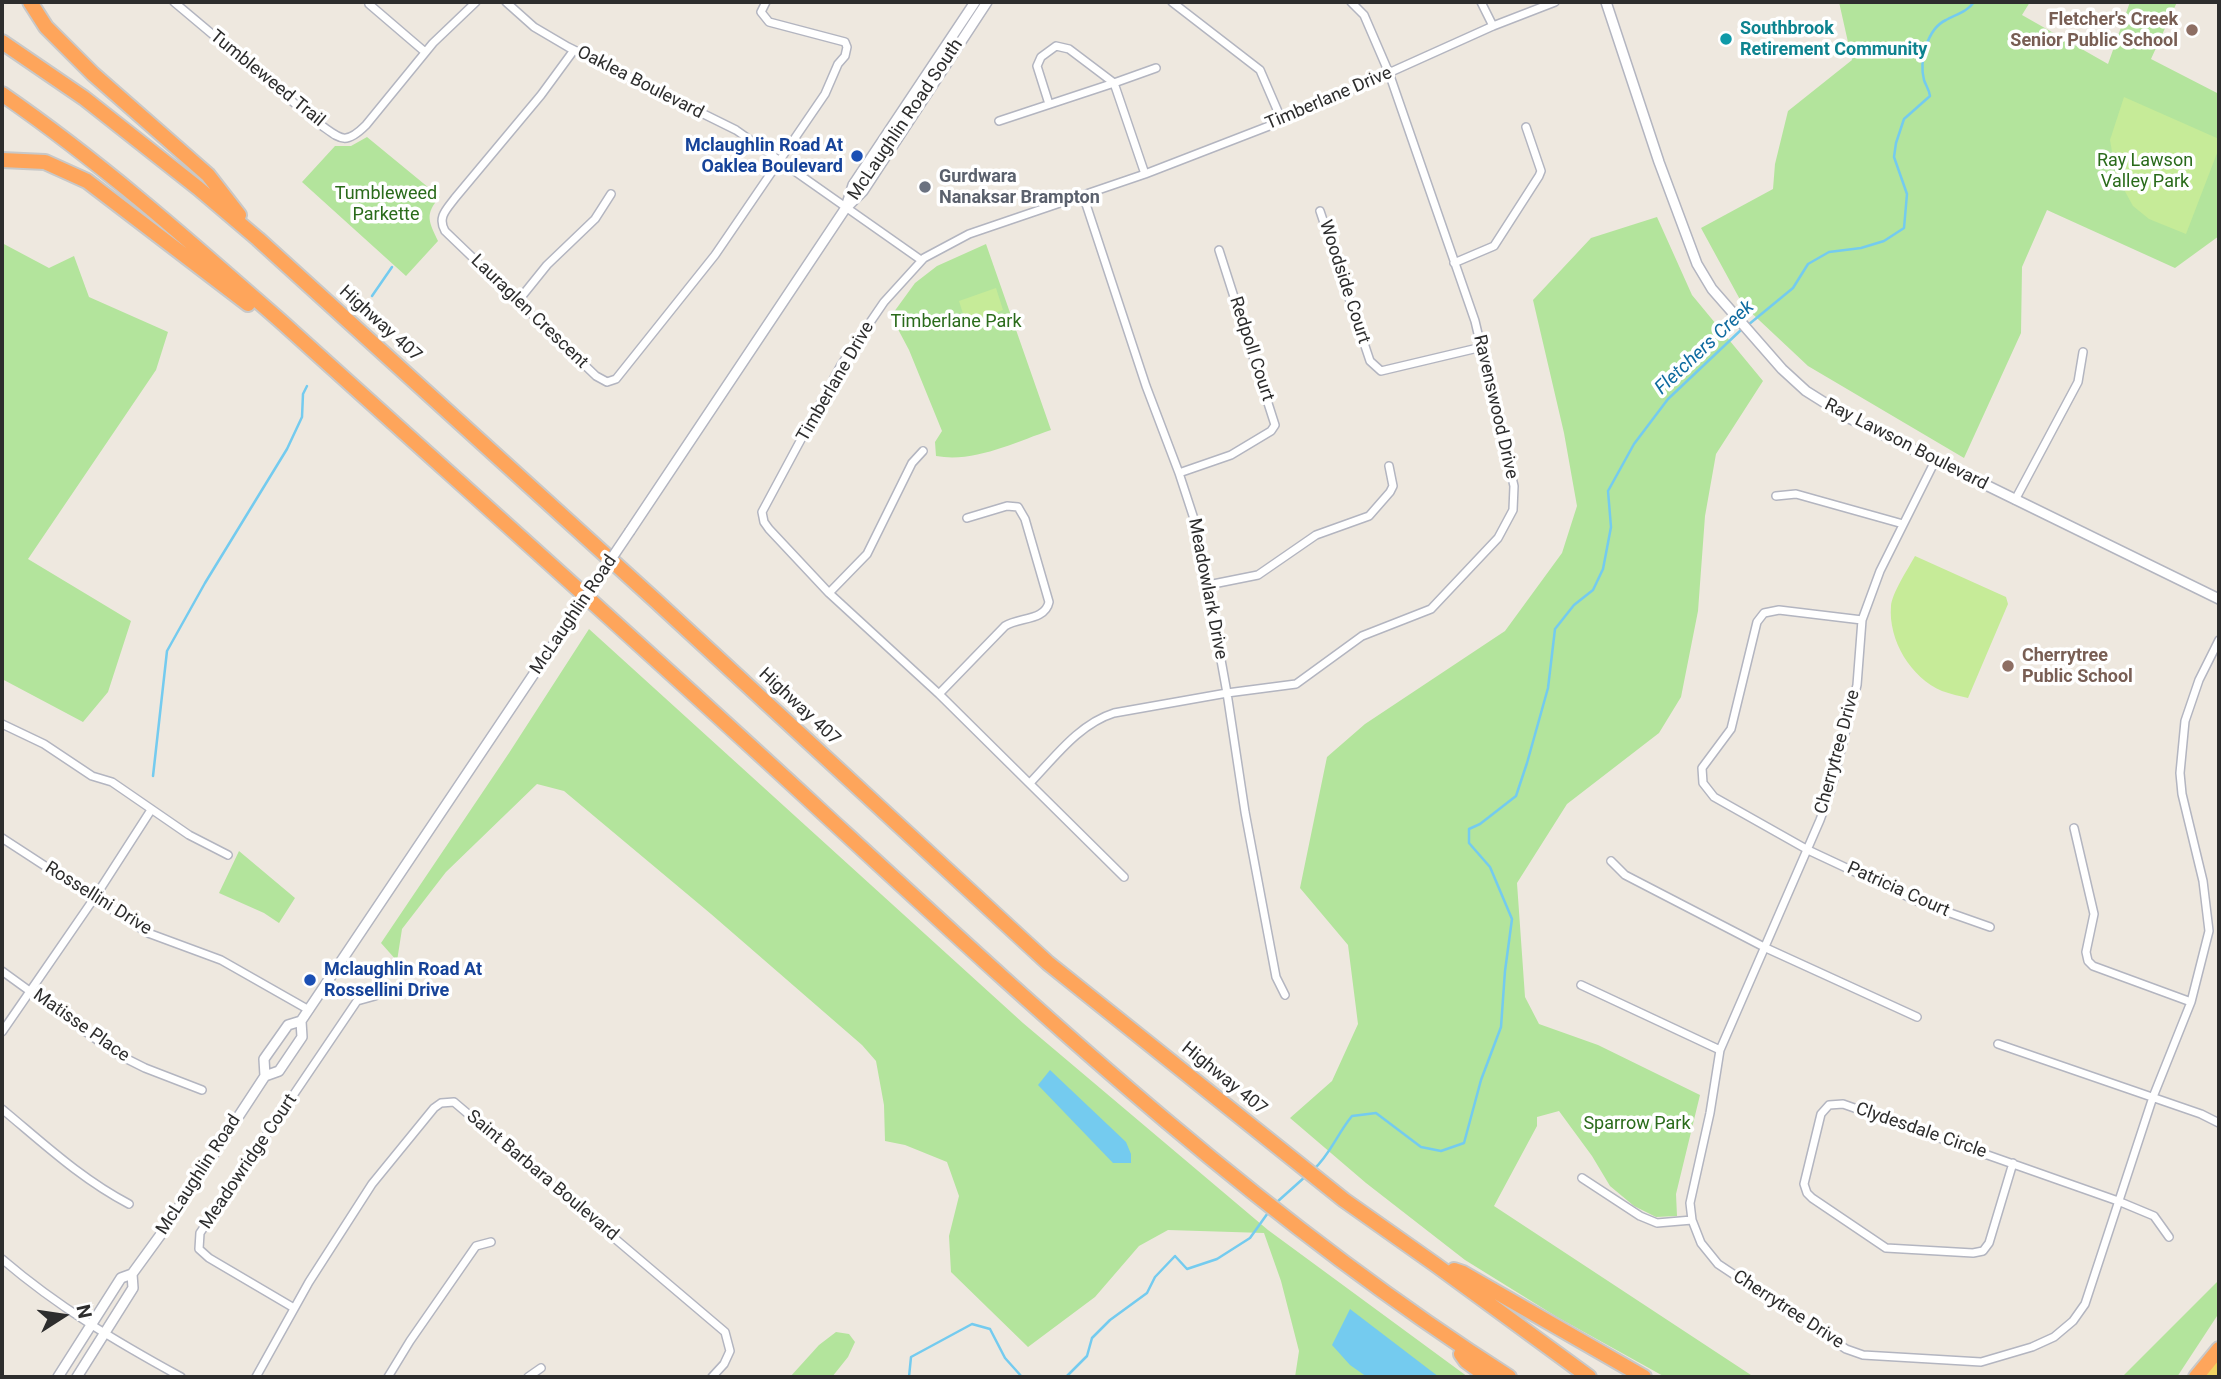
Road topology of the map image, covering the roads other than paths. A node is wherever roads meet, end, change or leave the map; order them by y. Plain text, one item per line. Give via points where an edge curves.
1 (30, 2) edge
2 (174, 2) edge
3 (476, 2) edge
4 (506, 2) edge
5 (766, 2) edge
6 (975, 2) edge
7 (987, 2) edge
8 (1172, 2) edge
9 (1351, 2) edge
10 (1481, 2) edge
11 (1555, 2) edge
12 (1606, 2) edge
13 (369, 4) dead end
14 (1493, 26) junction
15 (2, 42) edge
16 (574, 50) junction
17 (425, 52) junction
18 (1156, 68) dead end
19 (1390, 73) junction
20 (1114, 83) junction
21 (2, 94) edge
22 (1049, 104) junction
23 (999, 121) dead end
24 (1282, 121) junction
25 (1526, 127) dead end
26 (2, 160) edge
27 (778, 161) junction
28 (1145, 174) junction
29 (611, 194) dead end
30 (1083, 195) junction
31 (845, 209) junction
32 (1320, 211) dead end
33 (258, 239) junction
34 (1219, 250) dead end
35 (920, 260) junction
36 (1454, 263) junction
37 (517, 301) junction
38 (284, 324) junction
39 (1482, 347) junction
40 (2084, 352) dead end
41 (923, 451) dead end
42 (1935, 461) junction
43 (1389, 466) dead end
44 (1179, 473) junction
45 (1776, 496) dead end
46 (2015, 500) junction
47 (968, 518) dead end
48 (1903, 524) junction
49 (1208, 585) junction
50 (830, 593) junction
51 (2219, 599) edge
52 (1862, 620) junction
53 (2219, 640) edge
54 (1227, 693) junction
55 (939, 694) junction
56 (2, 724) edge
57 (1030, 783) junction
58 (150, 810) junction
59 (2074, 828) dead end
60 (2, 838) edge
61 (1808, 850) junction
62 (228, 855) dead end
63 (1611, 861) dead end
64 (1124, 877) dead end
65 (95, 897) junction
66 (1990, 927) dead end
67 (1766, 948) junction
68 (2, 971) edge
69 (1581, 985) dead end
70 (32, 991) junction
71 (1285, 995) dead end
72 (375, 996) dead end
73 (2191, 1002) junction
74 (309, 1010) junction
75 (1917, 1017) dead end
76 (301, 1021) junction
77 (2, 1032) edge
78 (1998, 1044) dead end
79 (1720, 1050) junction
80 (264, 1076) junction
81 (202, 1090) dead end
82 (2154, 1097) junction
83 (2, 1109) edge
84 (2219, 1123) edge
85 (2013, 1163) junction
86 (1582, 1178) dead end
87 (2118, 1201) junction
88 (129, 1204) dead end
89 (1692, 1220) junction
90 (2169, 1237) dead end
91 (491, 1241) dead end
92 (2, 1259) edge
93 (1436, 1265) junction
94 (132, 1274) junction
95 (294, 1308) junction
96 (92, 1326) junction
97 (105, 1335) junction
98 (1452, 1341) junction
99 (2219, 1349) edge
100 (2219, 1362) edge
101 (541, 1368) dead end
102 (58, 1377) edge
103 (77, 1377) edge
104 (181, 1377) edge
105 (256, 1377) edge
106 (388, 1377) edge
107 (528, 1377) edge
108 (712, 1377) edge
109 (1488, 1377) edge
110 (1508, 1377) edge
111 (1589, 1377) edge
112 (1644, 1377) edge
113 (2196, 1377) edge
114 (2210, 1377) edge

1 - 33 highway via 46,27 93,74 208,175
2 - 17 street, Tumbleweed Trail via 341,138 353,137 366,125
3 - 17 street, Tumbleweed Trail
4 - 16 street, Oaklea Boulevard via 534,27
5 - 27 street via 761,12 769,22 836,38 847,47 825,93
6 - 31 street, McLaughlin Road South via 853,185
7 - 31 street, McLaughlin Road South via 863,191
8 - 24 street via 1261,70
9 - 19 street, Ravenswood Drive via 1364,15
10 - 14 street
11 - 14 street, Timberlane Drive
12 - 42 street, Ray Lawson Boulevard via 1659,162 1697,264 1712,289 1757,343 1818,400
13 - 17 street
14 - 19 street, Timberlane Drive
15 - 33 highway, Highway 407 via 84,98
16 - 27 street, Oaklea Boulevard via 736,130
16 - 37 street, Lauraglen Crescent via 442,215 445,231
18 - 20 street
19 - 24 street, Timberlane Drive
19 - 36 street, Ravenswood Drive
20 - 22 street
20 - 22 street via 1069,49 1056,46 1037,66
20 - 28 street
21 - 38 highway via 60,134 160,215
22 - 23 street
24 - 28 street, Timberlane Drive
25 - 36 street via 1539,176 1494,246
26 - 38 highway via 46,162 87,181 251,306
27 - 31 street, Oaklea Boulevard
27 - 37 street, Lauraglen Crescent via 715,255 616,379 607,383 596,376
28 - 30 street, Timberlane Drive
29 - 37 street via 595,219
30 - 35 street, Timberlane Drive via 968,234
30 - 44 street, Meadowlark Drive
31 - 35 street, Oaklea Boulevard
31 - 74 street, McLaughlin Road, bridge
32 - 39 street, Woodside Court via 1376,368 1381,371
33 - 93 highway, Highway 407 via 1048,963 1344,1200
34 - 44 street, Redpoll Court via 1275,425 1231,455
35 - 50 street, Timberlane Drive via 884,302 841,365 762,512 769,529
36 - 39 street, Ravenswood Drive
38 - 98 highway via 1115,1076 1255,1194
39 - 54 street, Ravenswood Drive via 1514,486 1513,510 1498,538 1431,609 1362,636 1296,684
40 - 46 street via 2078,382
41 - 50 street via 912,463 867,554
42 - 46 street, Ray Lawson Boulevard
42 - 48 street, Cherrytree Drive
43 - 49 street via 1393,486 1369,516 1315,535 1258,575
44 - 49 street, Meadowlark Drive via 1197,528
45 - 48 street via 1796,494
46 - 51 street, Ray Lawson Boulevard
47 - 55 street via 1018,507 1049,602 1042,614 1005,626
48 - 52 street, Cherrytree Drive
49 - 54 street, Meadowlark Drive
50 - 55 street, Timberlane Drive
52 - 61 street, Cherrytree Drive via 1857,685 1831,790
52 - 61 street, Patricia Court via 1779,610 1764,613 1756,622 1731,729 1702,768 1703,783 1714,797
53 - 73 street, Cherrytree Drive via 2199,680 2181,747 2182,794 2203,881 2209,931
54 - 57 street, Ravenswood Drive via 1097,718
54 - 71 street, Meadowlark Drive via 1276,977
55 - 57 street, Timberlane Drive
56 - 58 street via 44,744 92,776 112,782
57 - 64 street, Timberlane Drive
58 - 62 street
58 - 65 street
59 - 73 street via 2094,914 2088,961
60 - 65 street, Rossellini Drive
61 - 66 street, Patricia Court via 1919,902
61 - 67 street, Cherrytree Drive
63 - 67 street via 1625,875
65 - 70 street
65 - 74 street, Rossellini Drive via 148,933 221,960
67 - 75 street
67 - 79 street, Cherrytree Drive
68 - 70 street, Matisse Place
69 - 79 street
70 - 77 street
70 - 81 street, Matisse Place via 115,1054
72 - 95 street, Meadowridge Court via 356,1001 200,1233 199,1249 208,1258
73 - 82 street, Cherrytree Drive
74 - 76 street, McLaughlin Road
76 - 80 street, McLaughlin Road via 288,1025 264,1059
76 - 80 street, McLaughlin Road via 302,1037 279,1071
78 - 82 street
79 - 89 street, Cherrytree Drive via 1690,1203
80 - 94 street, McLaughlin Road
82 - 84 street
82 - 87 street, Cherrytree Drive
83 - 88 street via 70,1167
85 - 85 street, Clydesdale Circle via 1843,1104 1829,1105 1821,1114 1804,1184 1812,1198 1886,1248 1973,1253 1983,1251 1989,1243
85 - 87 street, Clydesdale Circle
86 - 89 street via 1657,1223
87 - 89 street, Cherrytree Drive via 2085,1304 2073,1321 2032,1347 1981,1362 1863,1355 1846,1349 1718,1264
87 - 90 street, Clydesdale Circle via 2154,1216
91 - 106 street via 476,1246
92 - 96 street
93 - 111 highway, Highway 407
93 - 112 highway via 1463,1273
94 - 96 street, McLaughlin Road via 121,1278
94 - 97 street, McLaughlin Road via 134,1288
95 - 105 street, Saint Barbara Boulevard
95 - 108 street, Saint Barbara Boulevard via 372,1184 434,1108 454,1102 725,1332 730,1351
96 - 97 street
96 - 102 street, McLaughlin Road
97 - 103 street, McLaughlin Road
97 - 104 street
98 - 109 highway via 1466,1361
98 - 110 highway
99 - 113 highway
100 - 114 main road
101 - 107 street

